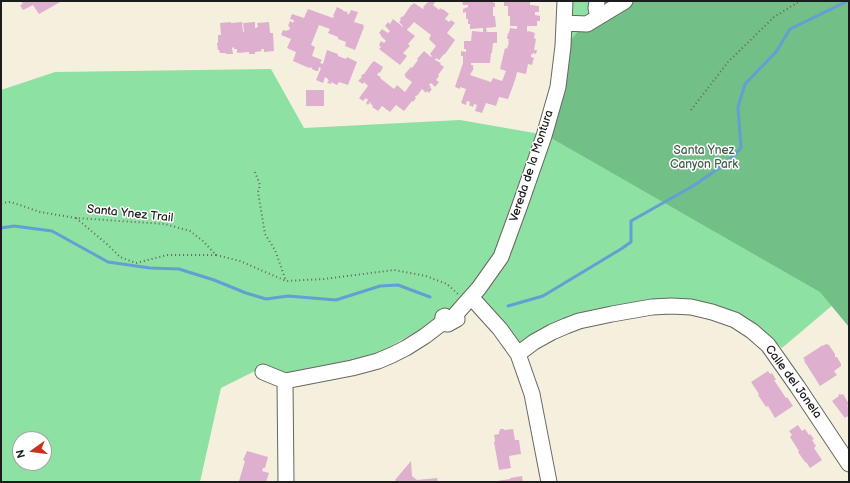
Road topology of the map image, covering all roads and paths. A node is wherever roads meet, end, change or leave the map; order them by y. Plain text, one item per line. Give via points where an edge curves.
1 (565, 1) edge
2 (597, 1) edge
3 (800, 1) edge
4 (619, 3) edge
5 (598, 17) junction
6 (564, 23) junction
7 (691, 110) dead end
8 (255, 172) dead end
9 (1, 203) edge
10 (76, 218) junction
11 (216, 255) junction
12 (286, 281) junction
13 (456, 292) dead end
14 (471, 297) junction
15 (518, 354) junction
16 (263, 372) dead end
17 (285, 381) junction
18 (849, 464) edge
19 (286, 482) edge
20 (549, 482) edge

1 - 6 street, Vereda de la Montura
2 - 5 street
3 - 7 path via 774,17 728,62
4 - 5 street
5 - 6 street via 587,24
6 - 14 street, Vereda de la Montura via 558,87 544,136 500,257
8 - 12 path via 260,185 258,192 265,234 275,250
9 - 10 path, Santa Ynez Trail via 11,202 40,212
10 - 11 path, Santa Ynez Trail via 165,224 190,231
10 - 11 path via 120,258 136,263 167,255
11 - 12 path via 240,261
12 - 13 path via 394,270 426,276 447,284
14 - 15 street via 500,329
14 - 17 street, Vereda de la Montura via 456,314 457,319 448,324 442,323 392,355 352,368
15 - 18 street, Calle del Jonela via 552,332 579,321 652,307 691,307 712,312 735,320 768,345
15 - 20 street via 532,394
16 - 17 street
17 - 19 street

